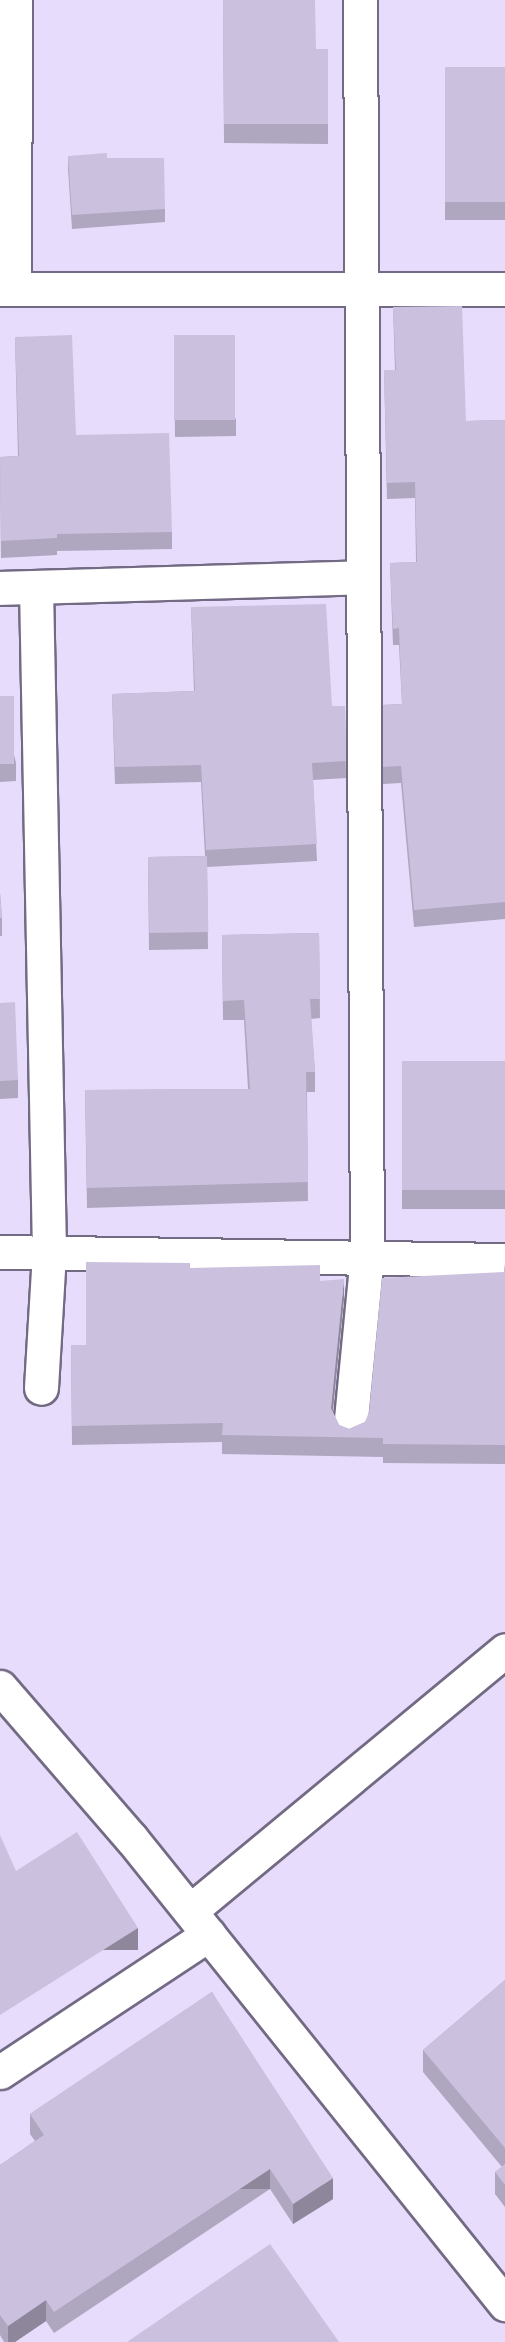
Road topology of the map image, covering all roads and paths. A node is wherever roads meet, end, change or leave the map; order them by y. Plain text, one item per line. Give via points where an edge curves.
1 (15, 0) edge
2 (360, 0) edge
3 (7, 289) edge
4 (361, 289) junction
5 (505, 290) edge
6 (363, 577) junction
7 (36, 587) junction
8 (0, 588) edge
9 (0, 1252) edge
10 (49, 1253) junction
11 (367, 1257) junction
12 (505, 1260) edge
13 (41, 1388) dead end
14 (350, 1430) edge
15 (505, 1650) edge
16 (0, 1687) edge
17 (199, 1922) junction
18 (0, 2072) edge
19 (505, 2304) edge

1 - 3 street
2 - 4 street
3 - 4 street
4 - 5 street
4 - 6 street
6 - 7 street
6 - 11 street
7 - 8 street
7 - 10 street
9 - 10 street
10 - 11 street
10 - 13 street
11 - 12 street
11 - 14 street
15 - 17 street
16 - 17 street
17 - 18 street
17 - 19 street

